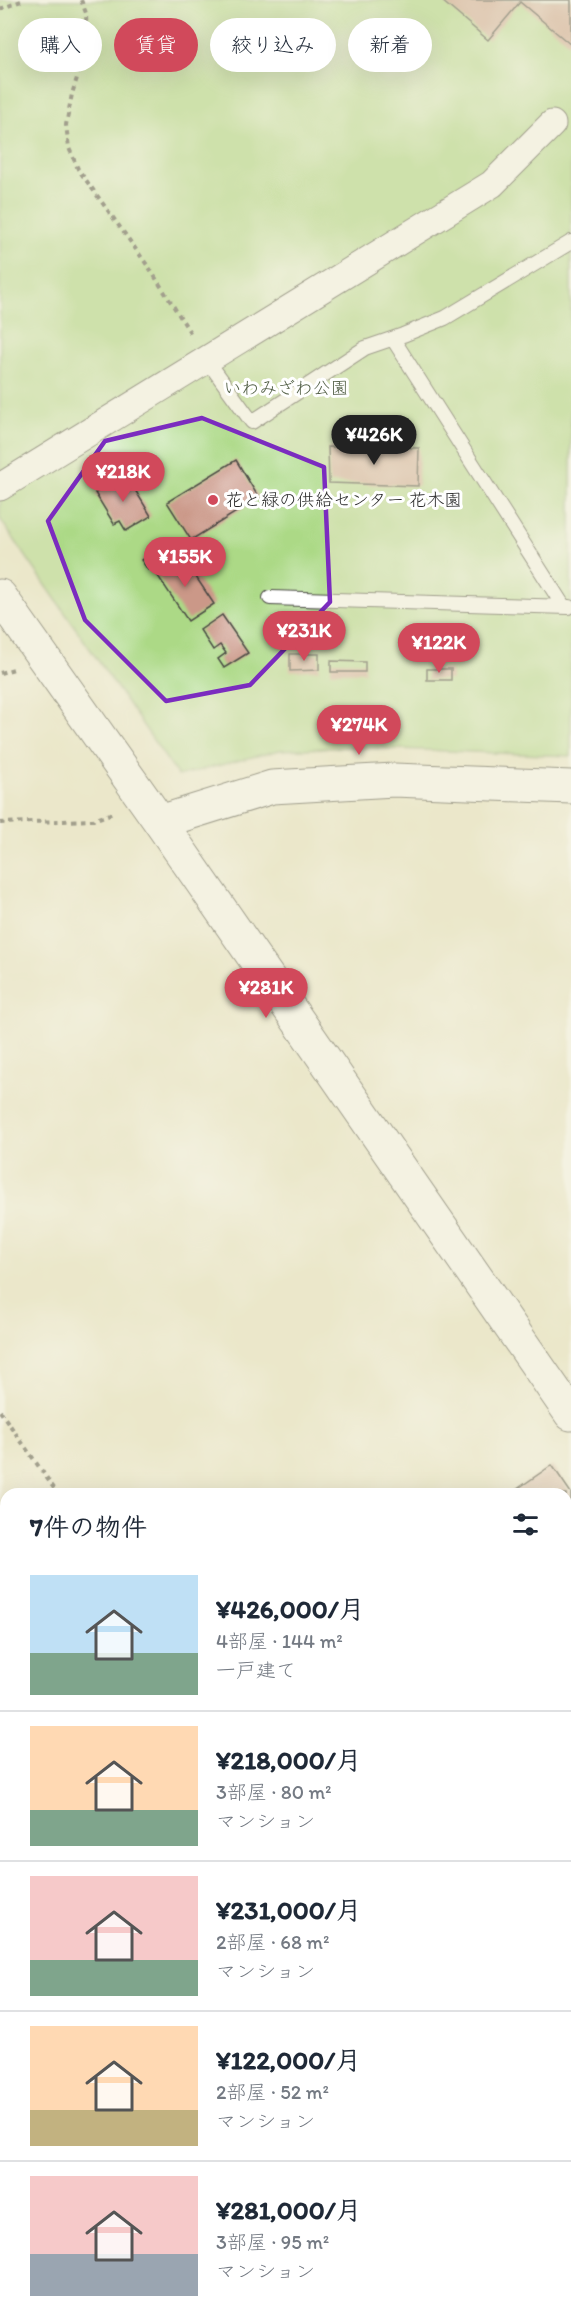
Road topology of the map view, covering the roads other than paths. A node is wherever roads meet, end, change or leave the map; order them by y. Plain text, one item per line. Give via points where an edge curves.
1 (552, 124) dead end
2 (571, 242) edge
3 (393, 339) junction
4 (207, 360) junction
5 (0, 487) edge
6 (0, 596) edge
7 (270, 598) dead end
8 (568, 607) edge
9 (571, 787) edge
10 (152, 812) junction
11 (571, 1414) edge

1 - 4 street via 492,184
2 - 3 lane via 445,318
3 - 4 lane via 365,348 252,422
3 - 8 lane
4 - 5 street
6 - 10 street
7 - 8 lane
9 - 10 street via 394,780 283,786
10 - 11 street

